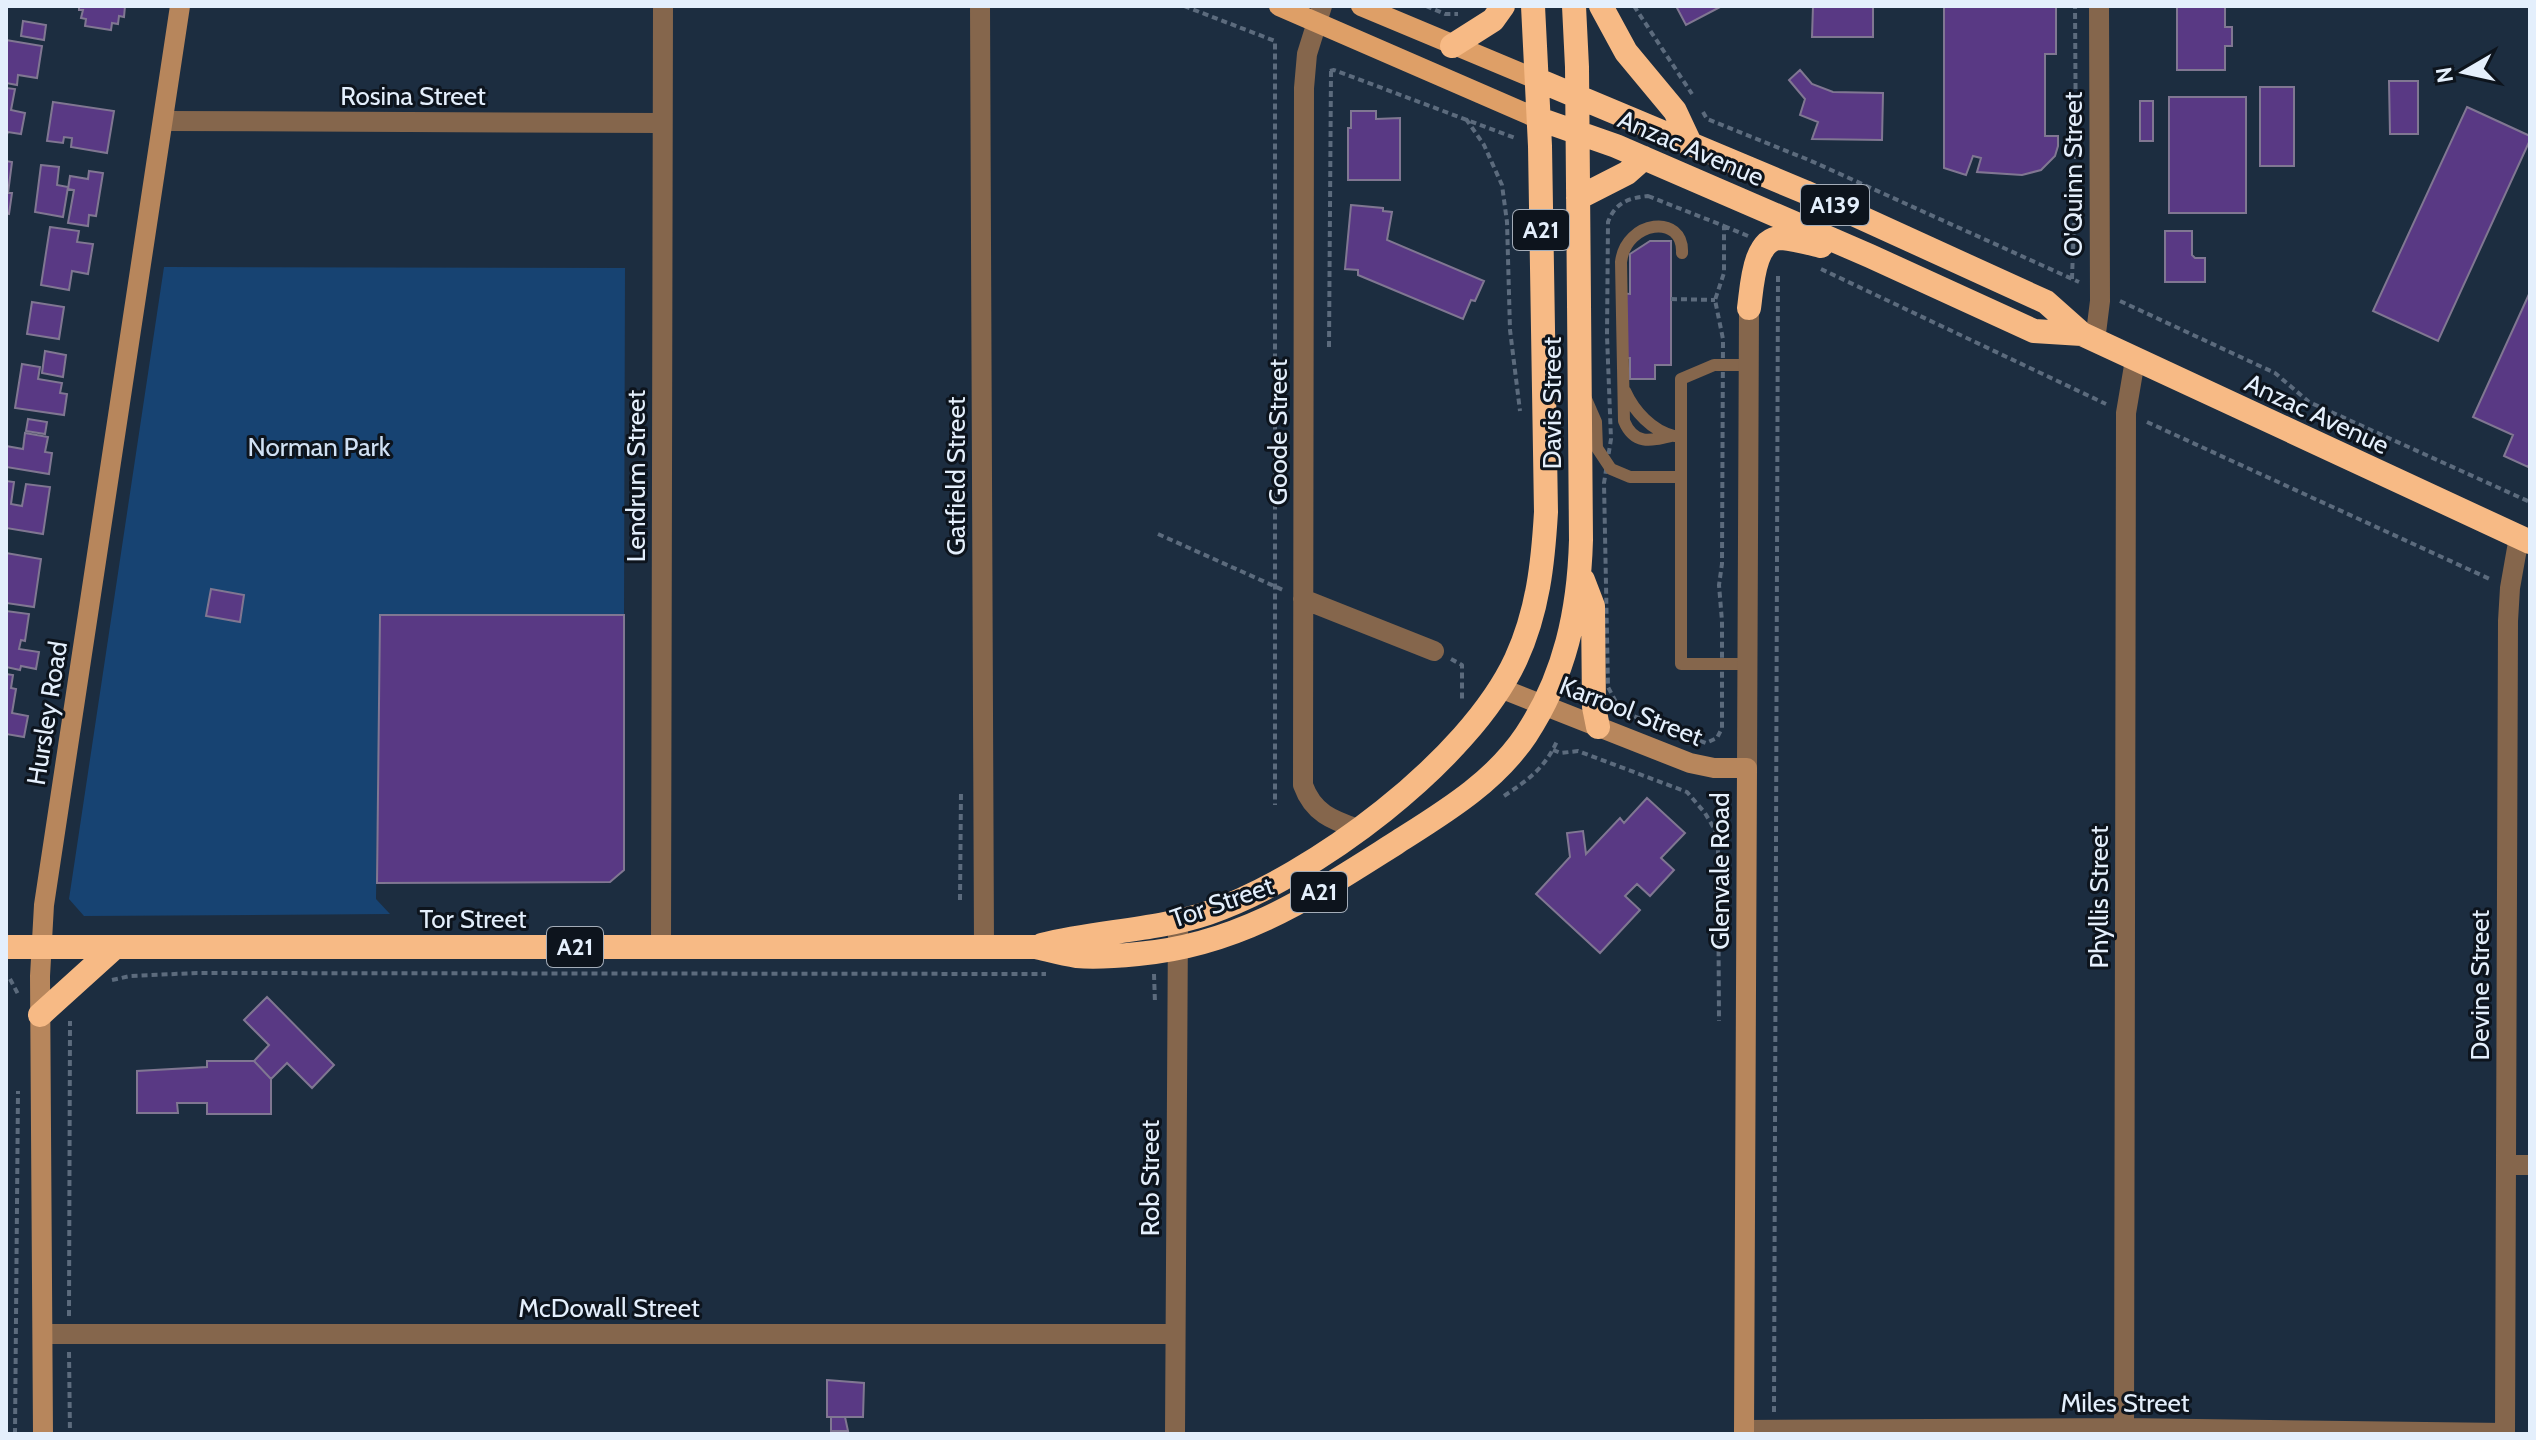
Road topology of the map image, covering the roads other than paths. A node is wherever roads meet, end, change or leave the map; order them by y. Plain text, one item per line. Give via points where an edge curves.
1 (180, 6) edge
2 (663, 6) edge
3 (980, 6) edge
4 (1279, 6) edge
5 (1361, 6) edge
6 (1503, 6) edge
7 (1533, 6) edge
8 (1574, 6) edge
9 (1601, 6) edge
10 (2099, 6) edge
11 (1319, 14) edge
12 (1452, 46) junction
13 (1538, 80) junction
14 (1577, 95) junction
15 (1539, 119) junction
16 (164, 121) junction
17 (661, 123) junction
18 (1577, 131) junction
19 (1690, 143) junction
20 (1644, 158) junction
21 (1578, 198) junction
22 (1682, 253) dead end
23 (1870, 256) junction
24 (1749, 308) joint
25 (2088, 338) junction
26 (2135, 360) junction
27 (1746, 365) junction
28 (1580, 385) junction
29 (1623, 385) junction
30 (1676, 436) junction
31 (1681, 477) junction
32 (2524, 540) edge
33 (1580, 574) junction
34 (1303, 599) junction
35 (1434, 651) road end
36 (1746, 664) junction
37 (1500, 688) junction
38 (1543, 705) junction
39 (1598, 727) junction
40 (1747, 768) junction
41 (1358, 829) junction
42 (1178, 922) junction
43 (661, 946) junction
44 (984, 946) junction
45 (6, 947) edge
46 (41, 947) junction
47 (1036, 947) junction
48 (114, 948) junction
49 (1178, 948) junction
50 (40, 1015) junction
51 (2506, 1165) junction
52 (2530, 1165) edge
53 (43, 1334) junction
54 (1175, 1334) junction
55 (2124, 1431) edge
56 (1744, 1432) edge
57 (2505, 1433) edge
58 (43, 1434) edge
59 (1175, 1434) edge

1 - 16 street, Hursley Road
2 - 17 street, Lendrum Street
3 - 44 street, Gatfield Street
4 - 11 main road, Anzac Avenue
5 - 12 main road, Anzac Avenue
6 - 12 highway via 1493,20
7 - 13 highway, A21
8 - 14 highway, A21
9 - 19 highway via 1626,52 1675,111
10 - 25 street, O'Quinn Street via 2100,292
11 - 15 main road, Anzac Avenue
11 - 34 street, Goode Street via 1304,88
12 - 13 main road, Anzac Avenue
13 - 14 highway, Anzac Avenue / A139
13 - 15 highway, A21
14 - 18 highway, Davis Street / A21
14 - 19 highway, Anzac Avenue / A139
15 - 18 highway, Anzac Avenue / A139
15 - 37 highway, Davis Street / A21 via 1543,567 1528,630
16 - 17 street, Rosina Street
16 - 46 street, Hursley Road
17 - 43 street, Lendrum Street
18 - 20 highway, Anzac Avenue / A139
18 - 21 highway, Davis Street / A21
19 - 25 highway, Anzac Avenue / A139 via 2046,302
20 - 21 highway via 1627,173
20 - 23 highway, Anzac Avenue / A139
21 - 28 highway, Davis Street / A21
22 - 29 lane via 1677,235 1664,227 1639,232 1622,249
23 - 24 highway via 1779,237 1766,244 1757,260
23 - 25 highway, Anzac Avenue / A139 via 2034,331
24 - 27 street, Glenvale Road
25 - 26 highway, Anzac Avenue / A139
26 - 32 highway, Anzac Avenue / A139
26 - 55 street, Phyllis Street via 2126,413
27 - 30 lane via 1714,365 1681,379
27 - 36 street, Glenvale Road
28 - 31 lane via 1596,422 1597,448 1607,465 1630,477
28 - 33 highway, Davis Street / A21
29 - 30 lane via 1650,424
29 - 30 lane via 1624,421 1633,436 1646,442
30 - 31 lane
31 - 36 lane via 1681,664
32 - 51 street, Devine Street via 2510,588
33 - 38 highway, Davis Street / A21 via 1567,649
33 - 39 highway via 1593,606
34 - 35 street
34 - 41 street, Goode Street via 1303,785 1322,815
36 - 40 street, Glenvale Road
37 - 38 street, Karrool Street
37 - 41 highway, Tor Street / A21 via 1452,749
38 - 39 street, Karrool Street
38 - 49 highway, Tor Street / A21 via 1525,737 1453,806 1302,903 1247,929
39 - 40 street, Karrool Street via 1690,763
40 - 56 street, Glenvale Road
41 - 42 highway, Tor Street / A21 via 1279,881
42 - 47 highway, Tor Street / A21
42 - 49 street, Rob Street
43 - 44 highway, Tor Street / A21
43 - 48 highway, Tor Street / A21
44 - 47 highway, Tor Street / A21
45 - 46 highway, Tor Street / A21
46 - 48 highway, Tor Street / A21
46 - 50 street, Hursley Road
47 - 49 highway, Tor Street / A21 via 1078,956
48 - 50 highway
49 - 54 street, Rob Street
50 - 53 street, Hursley Road
51 - 52 street
51 - 57 street, Devine Street
53 - 54 street, McDowall Street
53 - 58 street, Hursley Road
54 - 59 street, Rob Street
55 - 56 street, Miles Street
55 - 57 street, Miles Street

